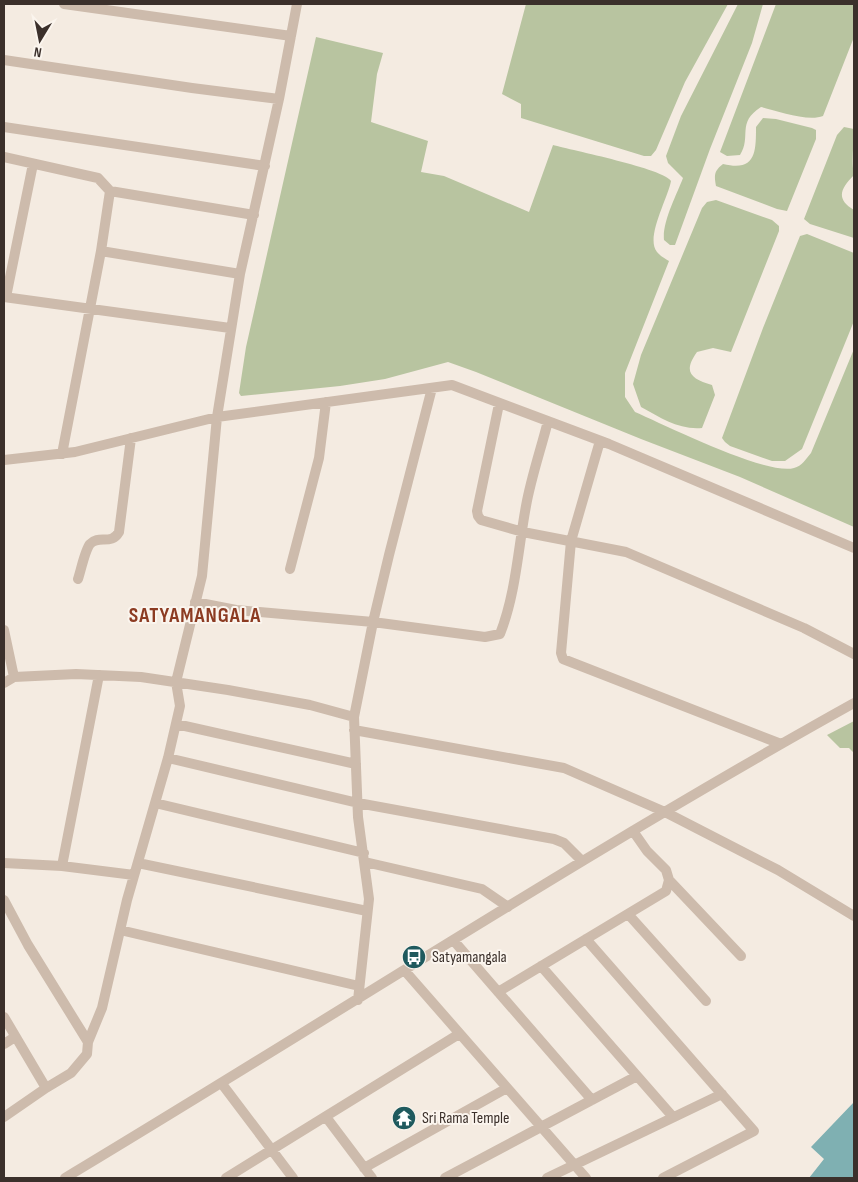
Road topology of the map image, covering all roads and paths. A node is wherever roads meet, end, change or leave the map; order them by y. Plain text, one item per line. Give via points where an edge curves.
1 (64, 4) edge
2 (297, 4) edge
3 (88, 5) edge
4 (291, 36) junction
5 (4, 60) edge
6 (279, 99) junction
7 (4, 127) edge
8 (4, 157) edge
9 (33, 164) junction
10 (264, 166) junction
11 (110, 191) junction
12 (254, 215) junction
13 (101, 252) junction
14 (240, 274) junction
15 (5, 297) edge
16 (90, 309) junction
17 (230, 328) junction
18 (432, 388) junction
19 (326, 402) junction
20 (500, 404) junction
21 (217, 417) junction
22 (548, 421) junction
23 (131, 438) junction
24 (600, 441) junction
25 (62, 454) junction
26 (4, 460) edge
27 (523, 532) junction
28 (571, 541) junction
29 (854, 548) edge
30 (290, 569) dead end
31 (78, 579) dead end
32 (195, 602) junction
33 (373, 622) junction
34 (4, 630) edge
35 (854, 654) edge
36 (99, 675) junction
37 (14, 677) junction
38 (176, 682) junction
39 (4, 683) edge
40 (854, 703) edge
41 (354, 717) junction
42 (176, 724) junction
43 (354, 730) junction
44 (781, 744) junction
45 (168, 758) junction
46 (356, 764) junction
47 (155, 803) junction
48 (358, 803) junction
49 (665, 812) junction
50 (633, 831) junction
51 (364, 858) junction
52 (582, 861) junction
53 (4, 863) edge
54 (138, 864) junction
55 (62, 866) junction
56 (134, 876) junction
57 (669, 880) junction
58 (4, 900) edge
59 (508, 907) junction
60 (367, 911) junction
61 (628, 914) junction
62 (854, 916) edge
63 (120, 930) junction
64 (586, 939) junction
65 (454, 941) junction
66 (741, 956) dead end
67 (541, 966) junction
68 (405, 971) junction
69 (359, 986) junction
70 (498, 992) junction
71 (358, 1000) junction
72 (706, 1001) dead end
73 (4, 1017) edge
74 (460, 1034) junction
75 (16, 1037) junction
76 (88, 1042) junction
77 (4, 1044) edge
78 (637, 1076) junction
79 (222, 1084) junction
80 (46, 1088) junction
81 (507, 1088) junction
82 (722, 1094) junction
83 (592, 1100) junction
84 (4, 1117) edge
85 (326, 1117) junction
86 (673, 1117) junction
87 (541, 1127) junction
88 (272, 1150) junction
89 (574, 1164) junction
90 (364, 1168) junction
91 (65, 1178) edge
92 (226, 1178) edge
93 (292, 1178) edge
94 (372, 1178) edge
95 (445, 1178) edge
96 (548, 1178) edge
97 (586, 1178) edge
98 (663, 1178) edge

1 - 3 street
2 - 4 street
3 - 4 street
4 - 6 street
5 - 6 street
6 - 10 street
7 - 10 street
8 - 9 street
9 - 11 street via 98,178
9 - 15 street
10 - 12 street
11 - 12 street
11 - 13 street
12 - 14 street
13 - 14 street
13 - 16 street
14 - 17 street
15 - 16 street
16 - 17 street
16 - 25 street
17 - 21 street
18 - 19 street
18 - 20 street via 452,385
18 - 33 street
19 - 21 street
19 - 30 street via 319,458
20 - 22 street
20 - 27 street via 477,511 481,520
21 - 23 street
21 - 32 street via 202,576
22 - 24 street
22 - 27 street via 526,506
23 - 25 street
23 - 31 street via 119,532 110,540 96,540 88,546
24 - 28 street
24 - 29 street
25 - 26 street
27 - 28 street
27 - 33 street via 507,616 500,634 485,637
28 - 35 street via 626,552 804,628
28 - 44 street via 563,659
32 - 33 street via 236,610
32 - 38 street
33 - 41 street
34 - 37 street
36 - 37 street
36 - 38 street
36 - 55 street
37 - 39 street
38 - 41 street via 310,705
38 - 42 street via 180,706
40 - 44 street
41 - 43 street
42 - 45 street
42 - 46 street
43 - 46 street
43 - 49 street via 564,768
44 - 49 street
45 - 47 street
45 - 48 street
46 - 48 street
47 - 51 street
47 - 54 street
48 - 51 street
48 - 52 street via 554,839
49 - 50 street
49 - 62 street via 785,874
50 - 52 street
50 - 57 street via 666,870
51 - 59 street via 482,889
51 - 60 street via 369,899
52 - 59 street
53 - 55 street
54 - 56 street
54 - 60 street
55 - 56 street
56 - 63 street
57 - 61 street via 666,891
57 - 66 street
58 - 76 street
59 - 65 street
60 - 69 street
61 - 64 street
61 - 72 street
63 - 69 street
63 - 76 street via 102,1008
64 - 67 street
64 - 82 street
65 - 68 street
65 - 70 street
67 - 70 street
67 - 78 street
68 - 71 street
68 - 74 street
69 - 71 street
70 - 83 street
71 - 79 street
73 - 75 street
74 - 81 street
74 - 85 street
75 - 77 street
75 - 80 street
76 - 80 street via 87,1054 71,1073
78 - 83 street
78 - 86 street
79 - 88 street
79 - 91 street
80 - 84 street
81 - 87 street
81 - 90 street
82 - 86 street
82 - 98 street via 754,1131
83 - 87 street
85 - 88 street
85 - 90 street
86 - 89 street
87 - 89 street
87 - 95 street
88 - 92 street
88 - 93 street
89 - 96 street
89 - 97 street
90 - 94 street

